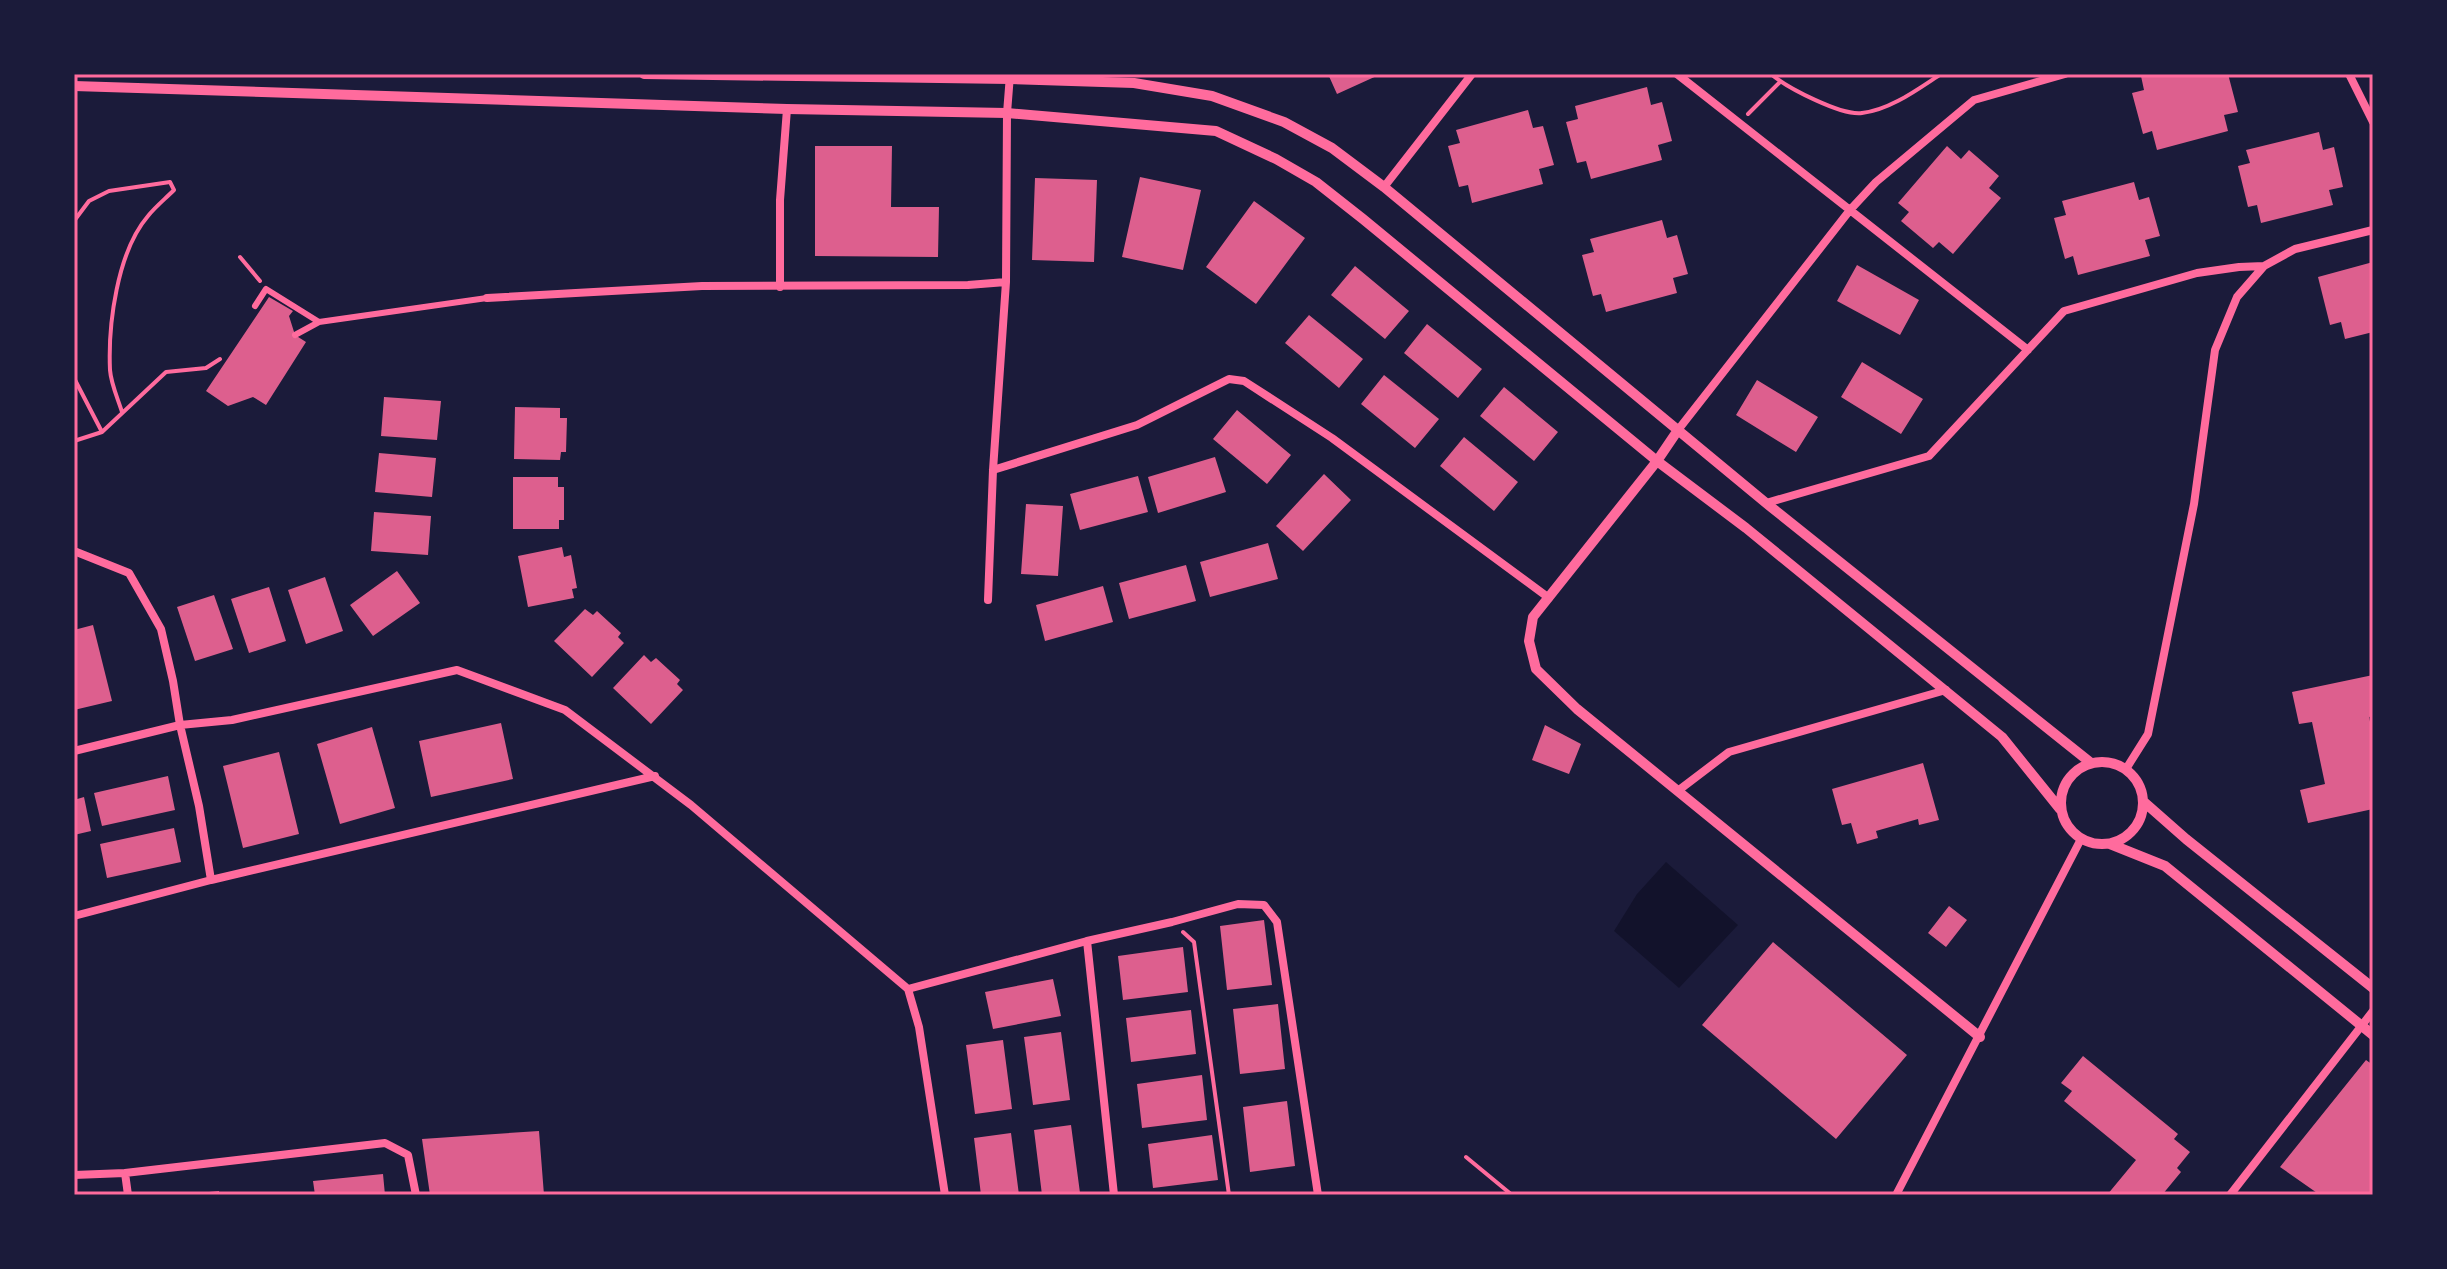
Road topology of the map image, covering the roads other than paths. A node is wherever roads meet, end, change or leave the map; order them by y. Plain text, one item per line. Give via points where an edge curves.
1 (644, 74) edge
2 (1472, 74) edge
3 (1677, 74) edge
4 (2065, 74) edge
5 (2349, 74) edge
6 (1010, 76) edge
7 (74, 86) edge
8 (787, 109) junction
9 (1007, 113) junction
10 (2373, 122) edge
11 (1384, 187) junction
12 (1850, 210) junction
13 (2373, 230) edge
14 (2264, 266) junction
15 (1006, 282) junction
16 (780, 287) junction
17 (487, 298) joint
18 (255, 306) dead end
19 (319, 322) junction
20 (295, 335) dead end
21 (2028, 350) junction
22 (1678, 430) junction
23 (1657, 461) junction
24 (993, 470) junction
25 (1766, 503) junction
26 (74, 551) edge
27 (1549, 598) junction
28 (988, 600) dead end
29 (1947, 689) junction
30 (180, 725) junction
31 (74, 751) edge
32 (2091, 763) junction
33 (2126, 769) junction
34 (655, 776) junction
35 (1679, 790) junction
36 (2144, 802) junction
37 (2060, 809) junction
38 (2081, 839) junction
39 (2110, 844) junction
40 (211, 880) junction
41 (74, 916) edge
42 (1087, 941) junction
43 (2373, 988) edge
44 (908, 989) junction
45 (2373, 1011) edge
46 (2361, 1025) junction
47 (2373, 1035) edge
48 (1980, 1037) junction
49 (125, 1173) junction
50 (74, 1175) edge
51 (128, 1195) edge
52 (416, 1195) edge
53 (945, 1195) edge
54 (1114, 1195) edge
55 (1318, 1195) edge
56 (1896, 1195) edge
57 (2230, 1195) edge

1 - 6 street
2 - 11 street
3 - 12 street
4 - 12 street via 1974,100
5 - 10 street
6 - 9 street
6 - 11 street via 1134,83 1212,96 1284,122 1332,148
7 - 8 street
8 - 9 street
8 - 16 street
9 - 15 street
9 - 23 street via 1216,131 1276,159 1363,219
11 - 22 street
12 - 21 street
12 - 22 street
13 - 14 street via 2295,249
14 - 21 street via 2197,273 2064,311
14 - 33 street via 2237,297 2215,350 2194,504 2148,734
15 - 16 street
15 - 24 street
16 - 17 street
17 - 19 street
18 - 19 street via 266,289
19 - 20 street
21 - 25 street via 1929,456
22 - 23 street
22 - 25 street
23 - 27 street
23 - 29 street
24 - 27 street via 1137,425 1229,379 1244,381 1332,438
24 - 28 street
25 - 32 street
26 - 30 street via 129,573 161,629
27 - 35 street via 1533,617 1529,641 1536,669 1577,709
29 - 35 street via 1729,752
29 - 37 street via 2002,737
30 - 31 street
30 - 34 street via 232,720 457,670 565,710
30 - 40 street
32 - 33 street via 2115,763
32 - 37 street via 2064,785
33 - 36 street via 2141,788
34 - 40 street
34 - 44 street
35 - 48 street
36 - 39 street via 2134,829
36 - 43 street
37 - 38 street
38 - 39 street
38 - 48 street
39 - 46 street via 2165,866
40 - 41 street
42 - 44 street
42 - 54 street
42 - 55 street via 1238,904 1264,905 1277,922
44 - 53 street via 919,1027
45 - 46 street
46 - 47 street
46 - 57 street
48 - 56 street
49 - 50 street
49 - 51 street
49 - 52 street via 385,1143 408,1155

